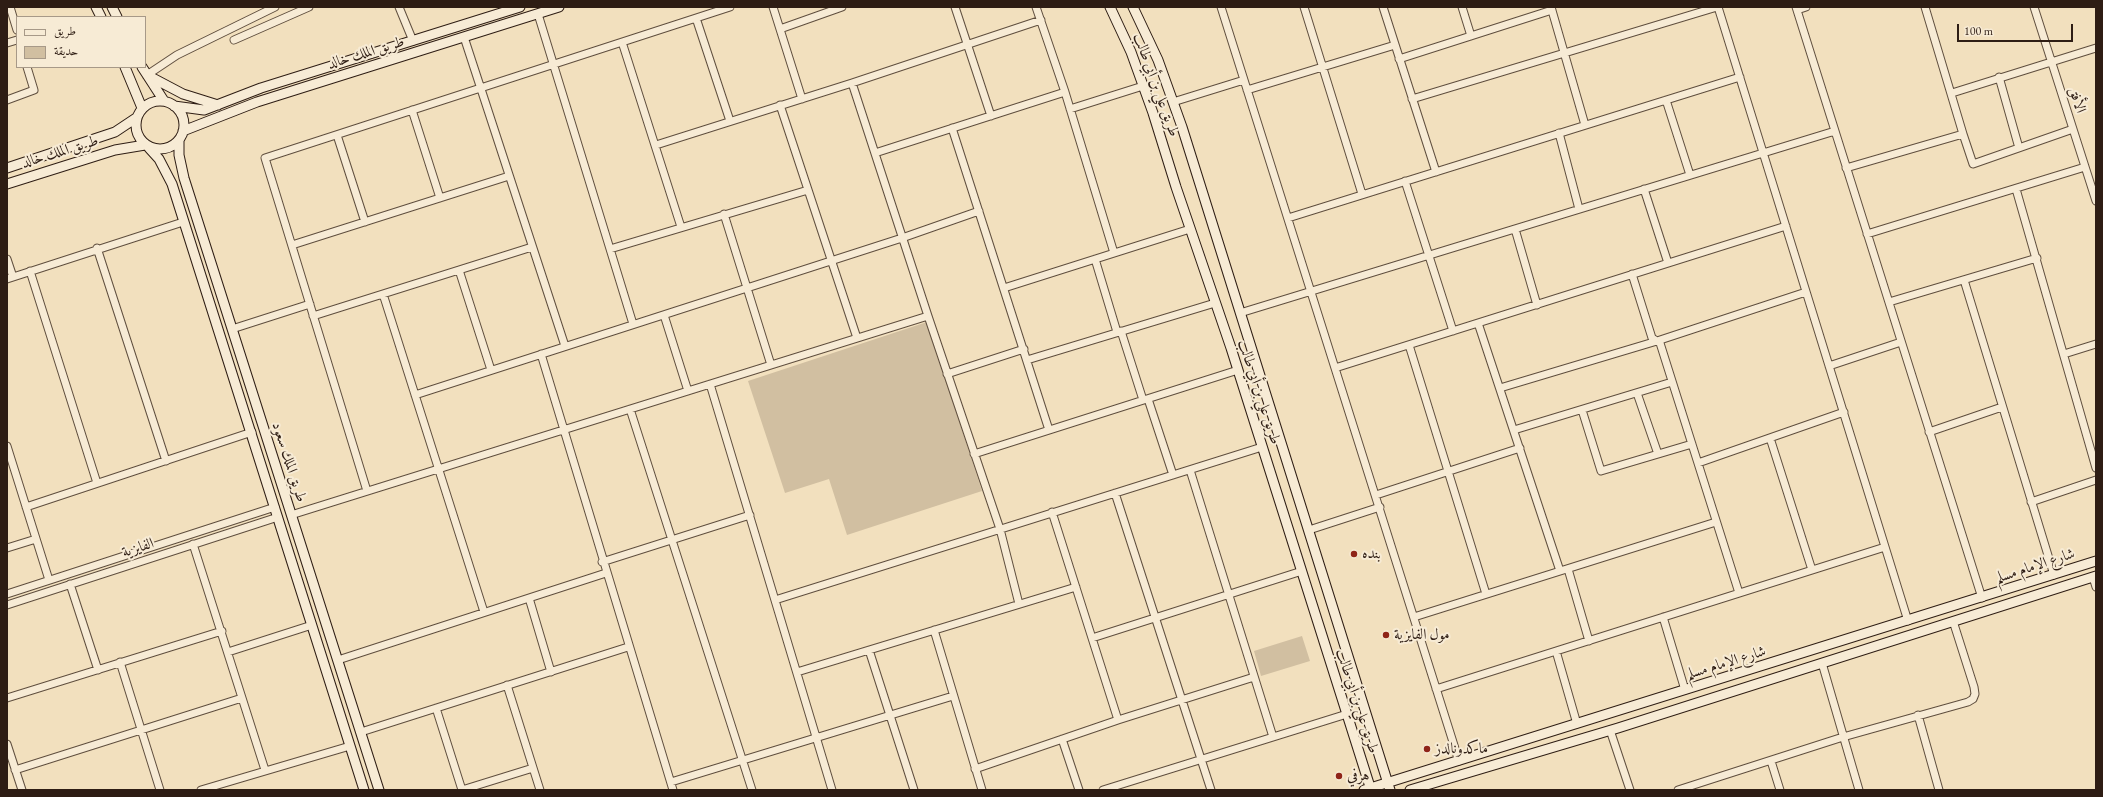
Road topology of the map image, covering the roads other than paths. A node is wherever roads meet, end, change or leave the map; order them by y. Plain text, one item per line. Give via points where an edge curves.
1 (10, 7) edge
2 (96, 7) edge
3 (112, 7) edge
4 (275, 7) edge
5 (309, 7) edge
6 (399, 7) edge
7 (520, 7) edge
8 (559, 7) edge
9 (730, 7) edge
10 (773, 7) edge
11 (842, 7) edge
12 (954, 7) edge
13 (1036, 7) edge
14 (1110, 7) edge
15 (1133, 7) edge
16 (1139, 7) edge
17 (1221, 7) edge
18 (1304, 7) edge
19 (1383, 7) edge
20 (1462, 7) edge
21 (1718, 7) edge
22 (1806, 7) edge
23 (1925, 7) edge
24 (2034, 7) edge
25 (1551, 8) edge
26 (1796, 9) edge
27 (538, 14) junction
28 (100, 16) edge
29 (116, 16) edge
30 (696, 18) junction
31 (1041, 20) junction
32 (16, 27) edge
33 (780, 29) junction
34 (1471, 36) junction
35 (464, 37) junction
36 (1148, 39) junction
37 (234, 40) dead end
38 (413, 41) junction
39 (622, 42) junction
40 (967, 44) junction
41 (1395, 45) junction
42 (2096, 48) edge
43 (1564, 53) junction
44 (1399, 59) junction
45 (2051, 62) junction
46 (554, 65) junction
47 (1322, 66) junction
48 (27, 68) edge
49 (125, 68) edge
50 (143, 68) edge
51 (147, 76) junction
52 (1740, 77) junction
53 (1999, 77) junction
54 (1244, 80) junction
55 (852, 83) junction
56 (1143, 86) junction
57 (480, 89) junction
58 (1247, 90) junction
59 (1065, 92) junction
60 (1952, 93) junction
61 (802, 99) junction
62 (1412, 99) junction
63 (7, 100) edge
64 (1666, 100) junction
65 (164, 101) junction
66 (1173, 102) junction
67 (218, 105) junction
68 (780, 105) junction
69 (174, 106) junction
70 (142, 108) junction
71 (1070, 109) junction
72 (204, 110) junction
73 (412, 110) junction
74 (990, 116) junction
75 (136, 118) junction
76 (730, 121) junction
77 (206, 122) junction
78 (1585, 125) junction
79 (952, 128) junction
80 (2073, 129) junction
81 (183, 131) junction
82 (1835, 131) junction
83 (1559, 133) junction
84 (1964, 134) junction
85 (337, 135) junction
86 (179, 141) junction
87 (656, 145) junction
88 (147, 146) junction
89 (2019, 148) junction
90 (875, 153) junction
91 (1763, 153) junction
92 (7, 168) edge
93 (1846, 168) junction
94 (2085, 168) junction
95 (1436, 172) junction
96 (1690, 175) junction
97 (509, 176) junction
98 (1405, 181) junction
99 (7, 184) edge
100 (2016, 189) junction
101 (808, 190) junction
102 (1644, 190) junction
103 (1362, 194) junction
104 (440, 198) junction
105 (2096, 201) edge
106 (1579, 209) junction
107 (979, 211) junction
108 (724, 214) junction
109 (1288, 218) junction
110 (183, 222) junction
111 (365, 222) junction
112 (1786, 226) junction
113 (681, 227) junction
114 (1190, 229) junction
115 (1515, 229) junction
116 (1867, 234) junction
117 (902, 238) junction
118 (292, 245) junction
119 (532, 247) junction
120 (97, 248) junction
121 (610, 249) junction
122 (1114, 253) junction
123 (1429, 255) junction
124 (2037, 258) junction
125 (7, 259) edge
126 (1095, 259) junction
127 (832, 260) junction
128 (1668, 263) junction
129 (459, 270) junction
130 (30, 271) junction
131 (1632, 274) junction
132 (10, 278) edge
133 (1964, 280) junction
134 (747, 288) junction
135 (1004, 288) junction
136 (1311, 291) junction
137 (1806, 292) junction
138 (383, 294) junction
139 (1889, 302) junction
140 (1215, 303) junction
141 (310, 304) junction
142 (1537, 305) junction
143 (1240, 313) junction
144 (664, 315) junction
145 (313, 316) junction
146 (928, 316) junction
147 (1478, 323) junction
148 (633, 324) junction
149 (232, 330) junction
150 (1119, 331) junction
151 (1453, 331) junction
152 (856, 338) junction
153 (1656, 341) junction
154 (1901, 342) junction
155 (2096, 344) edge
156 (1409, 345) junction
157 (565, 346) junction
158 (1024, 349) junction
159 (540, 354) junction
160 (2064, 354) junction
161 (1027, 360) junction
162 (771, 365) junction
163 (1829, 366) junction
164 (1335, 368) junction
165 (492, 370) junction
166 (1238, 370) junction
167 (947, 374) junction
168 (1672, 382) junction
169 (710, 384) junction
170 (1500, 388) junction
171 (688, 391) junction
172 (1638, 393) junction
173 (415, 395) junction
174 (1145, 400) junction
175 (2002, 407) junction
176 (630, 409) junction
177 (1582, 410) junction
178 (1844, 412) junction
179 (563, 430) junction
180 (1048, 430) junction
181 (1514, 430) junction
182 (252, 432) junction
183 (1929, 432) junction
184 (1770, 438) junction
185 (1692, 444) junction
186 (7, 446) edge
187 (1262, 447) junction
188 (1520, 448) junction
189 (974, 454) junction
190 (1658, 454) junction
191 (166, 461) junction
192 (1698, 463) junction
193 (2096, 468) edge
194 (438, 469) junction
195 (1190, 470) junction
196 (1448, 471) junction
197 (1173, 475) junction
198 (2096, 480) edge
199 (98, 483) junction
200 (367, 491) junction
201 (1115, 493) junction
202 (1376, 496) junction
203 (2031, 502) junction
204 (26, 507) junction
205 (275, 507) junction
206 (1380, 507) junction
207 (1052, 512) junction
208 (291, 515) junction
209 (750, 515) junction
210 (278, 517) junction
211 (1716, 522) junction
212 (1000, 529) junction
213 (1309, 530) junction
214 (36, 539) junction
215 (672, 539) junction
216 (193, 544) junction
217 (1885, 547) junction
218 (7, 548) edge
219 (2096, 561) edge
220 (602, 562) junction
221 (1564, 570) junction
222 (1812, 570) junction
223 (1302, 571) junction
224 (606, 573) junction
225 (2054, 575) junction
226 (2094, 577) edge
227 (49, 580) junction
228 (70, 584) junction
229 (1076, 587) junction
230 (2096, 588) edge
231 (1739, 593) junction
232 (7, 594) edge
233 (1229, 594) junction
234 (1486, 594) junction
235 (529, 598) junction
236 (1982, 598) junction
237 (775, 600) junction
238 (7, 604) edge
239 (1019, 604) junction
240 (484, 612) junction
241 (1414, 617) junction
242 (1663, 617) junction
243 (1156, 619) junction
244 (1908, 621) junction
245 (1953, 622) junction
246 (312, 625) junction
247 (934, 630) junction
248 (222, 631) junction
249 (1092, 638) junction
250 (1589, 640) junction
251 (628, 647) junction
252 (869, 650) junction
253 (1556, 651) junction
254 (228, 652) junction
255 (338, 660) junction
256 (120, 662) junction
257 (1822, 663) junction
258 (98, 670) junction
259 (551, 672) junction
260 (797, 672) junction
261 (1254, 677) junction
262 (507, 686) junction
263 (1436, 689) junction
264 (1685, 690) junction
265 (953, 696) junction
266 (7, 698) edge
267 (242, 698) junction
268 (1182, 700) junction
269 (436, 708) junction
270 (890, 714) junction
271 (1347, 714) junction
272 (1918, 715) junction
273 (1118, 720) junction
274 (1577, 724) junction
275 (140, 730) junction
276 (1610, 730) junction
277 (361, 732) junction
278 (1842, 736) junction
279 (816, 737) junction
280 (1273, 737) junction
281 (1062, 739) junction
282 (7, 744) edge
283 (350, 746) junction
284 (1201, 759) junction
285 (741, 760) junction
286 (1459, 761) junction
287 (1771, 761) junction
288 (533, 768) junction
289 (975, 769) junction
290 (15, 770) junction
291 (265, 770) junction
292 (671, 782) junction
293 (1389, 786) edge
294 (1368, 789) edge
295 (22, 790) edge
296 (160, 790) edge
297 (201, 790) edge
298 (364, 790) edge
299 (379, 790) edge
300 (462, 790) edge
301 (540, 790) edge
302 (673, 790) edge
303 (752, 790) edge
304 (832, 790) edge
305 (914, 790) edge
306 (982, 790) edge
307 (1079, 790) edge
308 (1103, 790) edge
309 (1211, 790) edge
310 (1410, 790) edge
311 (1630, 790) edge
312 (1678, 790) edge
313 (1780, 790) edge
314 (1858, 790) edge
315 (1939, 790) edge

1 - 32 street
2 - 28 main road
3 - 29 main road
4 - 51 street via 177,55
5 - 37 street
6 - 38 street
7 - 38 main road, طريق الملك خالد
8 - 27 main road, طريق الملك خالد
9 - 30 street
10 - 33 street
11 - 33 street
12 - 40 street
13 - 31 street
14 - 56 main road, طريق علي بن أبي طالب via 1131,52
15 - 36 main road, طريق علي بن أبي طالب
16 - 36 main road
17 - 54 street
18 - 47 street
19 - 41 street
20 - 34 street
21 - 43 street
21 - 52 street
22 - 26 street
23 - 60 street
24 - 45 street, الأفق
25 - 34 street
25 - 43 street
26 - 82 street
27 - 35 main road, طريق الملك خالد
27 - 46 street
30 - 39 street
30 - 76 street
31 - 40 street
31 - 59 street
33 - 61 street
34 - 44 street
35 - 57 street
35 - 77 main road, طريق الملك خالد via 257,102
36 - 66 main road, طريق علي بن أبي طالب
38 - 67 main road, طريق الملك خالد via 261,88
39 - 46 street
39 - 87 street
40 - 55 street
40 - 74 street
41 - 44 street
41 - 47 street
42 - 45 street
43 - 62 street
43 - 78 street
44 - 62 street
45 - 53 street
45 - 80 street, الأفق
46 - 57 street
46 - 121 street
47 - 58 street
47 - 103 street
48 - 63 street via 34,90
49 - 70 main road
50 - 51 main road
51 - 65 main road
51 - 67 main road via 183,94
52 - 64 street
52 - 91 street
53 - 60 street
53 - 89 street
54 - 58 street
54 - 66 street
55 - 61 street
55 - 90 street
56 - 71 street
56 - 114 main road, طريق علي بن أبي طالب
57 - 73 street
57 - 97 street
58 - 109 street
59 - 71 street
59 - 74 street
60 - 84 street
61 - 68 street
62 - 95 street
64 - 78 street
64 - 96 street
65 - 69 main road
65 - 70 main road via 156,101
66 - 143 main road, طريق علي بن أبي طالب
67 - 72 main road, طريق الملك خالد
68 - 76 street
68 - 101 street
69 - 72 main road, طريق الملك خالد
69 - 81 main road via 184,121
70 - 75 main road
71 - 122 street
72 - 77 main road via 200,118
73 - 85 street
73 - 104 street
74 - 79 street
75 - 88 main road via 136,133
75 - 92 main road, طريق الملك خالد via 115,132
76 - 87 street
77 - 81 main road, طريق الملك خالد
78 - 83 street
79 - 90 street
79 - 107 street
80 - 89 street
80 - 94 street, الأفق
81 - 86 main road
82 - 91 street
82 - 93 street
83 - 95 street
83 - 106 street
84 - 89 street via 1973,164
84 - 93 street
85 - 111 street
85 - 118 street via 265,158
86 - 88 main road via 165,149
86 - 149 main road, طريق الملك سعود via 184,178
87 - 113 street
88 - 99 main road, طريق الملك خالد via 116,150
88 - 110 main road, طريق الملك سعود via 159,159 172,184
90 - 117 street
91 - 96 street
91 - 112 street
93 - 116 street
94 - 100 street
94 - 105 street, الأفق
95 - 98 street
96 - 102 street
97 - 104 street
97 - 119 street
98 - 103 street
98 - 123 street
100 - 116 street
100 - 124 street
101 - 108 street
101 - 127 street
102 - 106 street
102 - 128 street
103 - 109 street
104 - 111 street
106 - 115 street
107 - 117 street
107 - 135 street
108 - 113 street
108 - 134 street
109 - 136 street
110 - 120 street
110 - 182 main road, طريق الملك سعود
111 - 118 street
112 - 128 street
112 - 137 street
113 - 121 street
114 - 122 street
114 - 140 main road, طريق علي بن أبي طالب
115 - 123 street
115 - 142 street
116 - 139 street
117 - 127 street
117 - 146 street
118 - 141 street
119 - 129 street
119 - 157 street
120 - 130 street
120 - 191 street
121 - 148 street
122 - 126 street
123 - 136 street
123 - 151 street
124 - 133 street
124 - 160 street
125 - 132 street
126 - 135 street
126 - 150 street
127 - 134 street
127 - 152 street
128 - 131 street
129 - 138 street
129 - 165 street
130 - 132 street
130 - 199 street
131 - 142 street
131 - 153 street via 1652,338
133 - 139 street
133 - 175 street
134 - 144 street
134 - 162 street
135 - 158 street
136 - 143 street
136 - 164 street
137 - 153 street
137 - 163 street
138 - 145 street
138 - 173 street
139 - 154 street
140 - 150 street
140 - 166 main road, طريق علي بن أبي طالب
141 - 145 street
141 - 149 street
142 - 147 street
143 - 213 main road, طريق علي بن أبي طالب
144 - 148 street
144 - 171 street
145 - 200 street
146 - 152 street
146 - 167 street
147 - 151 street
147 - 170 street
148 - 157 street
149 - 208 main road, طريق الملك سعود
150 - 161 street
150 - 174 street
151 - 156 street
152 - 162 street
153 - 168 street via 1660,343
153 - 170 street
154 - 163 street
154 - 183 street
155 - 160 street
156 - 164 street
156 - 196 street
157 - 159 street
158 - 161 street
158 - 167 street
159 - 165 street
159 - 179 street
160 - 193 street
161 - 180 street
162 - 169 street
163 - 178 street
164 - 202 street
165 - 173 street
166 - 174 street
166 - 187 main road, طريق علي بن أبي طالب
167 - 189 street
168 - 172 street
168 - 185 street
169 - 171 street
169 - 209 street
170 - 181 street
171 - 176 street
172 - 177 street
172 - 190 street
173 - 194 street
174 - 180 street
174 - 197 street
175 - 183 street
175 - 203 street
176 - 179 street
176 - 215 street
177 - 181 street
177 - 190 street via 1601,471
178 - 184 street
178 - 217 street
179 - 194 street
179 - 220 street
180 - 189 street
181 - 188 street
182 - 191 street
182 - 205 main road, طريق الملك سعود
183 - 236 street
184 - 192 street
184 - 222 street
185 - 190 street
185 - 192 street
186 - 204 street
187 - 195 street
187 - 223 main road, طريق علي بن أبي طالب
188 - 196 street
188 - 221 street
189 - 212 street
191 - 199 street
192 - 211 street
194 - 200 street
194 - 240 street
195 - 197 street
195 - 233 street
196 - 202 street
196 - 234 street
197 - 201 street
198 - 203 street
199 - 204 street
200 - 208 street
201 - 207 street
201 - 243 street
202 - 206 street
203 - 225 street
204 - 214 street
205 - 210 main road, طريق الملك سعود
205 - 227 street, الفايزية
206 - 213 street
206 - 241 street
207 - 212 street
207 - 229 street
208 - 255 main road, طريق الملك سعود
209 - 215 street
209 - 237 street
210 - 216 street, الفايزية
210 - 246 main road, طريق الملك سعود
211 - 221 street
211 - 231 street
212 - 237 street
212 - 239 street
213 - 293 main road, طريق علي بن أبي طالب
214 - 218 street
214 - 227 street
215 - 220 street
215 - 285 street
216 - 228 street, الفايزية
216 - 248 street
217 - 222 street
217 - 244 street
219 - 225 main road, شارع الإمام مسلم
220 - 224 street
221 - 234 street
221 - 250 street
222 - 231 street
223 - 233 street
223 - 271 main road, طريق علي بن أبي طالب
224 - 235 street
224 - 251 street
225 - 236 main road, شارع الإمام مسلم
226 - 230 street
226 - 245 main road, شارع الإمام مسلم
227 - 232 street, الفايزية
228 - 238 street, الفايزية
228 - 258 street
229 - 239 street
229 - 249 street
231 - 242 street
233 - 243 street
233 - 261 street
234 - 241 street
235 - 240 street
235 - 259 street
236 - 244 main road, شارع الإمام مسلم
237 - 260 street
239 - 247 street
240 - 255 street
241 - 263 street
242 - 250 street
242 - 264 street
243 - 249 street
243 - 268 street
244 - 264 main road, شارع الإمام مسلم
245 - 257 main road, شارع الإمام مسلم
245 - 272 street via 1975,694 1968,702
246 - 254 street
246 - 283 main road, طريق الملك سعود
247 - 252 street
247 - 265 street
248 - 254 street
248 - 256 street
249 - 273 street
250 - 253 street
251 - 259 street
251 - 292 street
252 - 260 street
252 - 270 street
253 - 263 street
253 - 274 street
254 - 267 street
255 - 277 main road, طريق الملك سعود
256 - 258 street
256 - 275 street
257 - 276 main road, شارع الإمام مسلم
257 - 278 street
258 - 266 street
259 - 262 street
260 - 279 street
261 - 268 street
261 - 280 street
262 - 269 street
262 - 288 street
263 - 286 street
264 - 274 main road, شارع الإمام مسلم
265 - 270 street
265 - 289 street
267 - 275 street
267 - 291 street
268 - 273 street
268 - 284 street
269 - 277 street
269 - 300 street
270 - 279 street
270 - 305 street
271 - 280 street
271 - 294 main road, طريق علي بن أبي طالب
272 - 278 street
272 - 315 street
273 - 281 street
274 - 286 main road, شارع الإمام مسلم
275 - 290 street
275 - 296 street
276 - 310 main road, شارع الإمام مسلم
276 - 311 street
277 - 299 main road, طريق الملك سعود
278 - 287 street
278 - 314 street
279 - 285 street
279 - 304 street
280 - 284 street
281 - 289 street
281 - 307 street
282 - 290 street
283 - 291 street
283 - 298 main road, طريق الملك سعود
284 - 308 street
284 - 309 street
285 - 292 street
285 - 303 street
286 - 293 main road, شارع الإمام مسلم
287 - 312 street
287 - 313 street
288 - 300 street
288 - 301 street
289 - 306 street
290 - 295 street
291 - 297 street
292 - 302 street
293 - 294 main road, شارع الإمام مسلم

